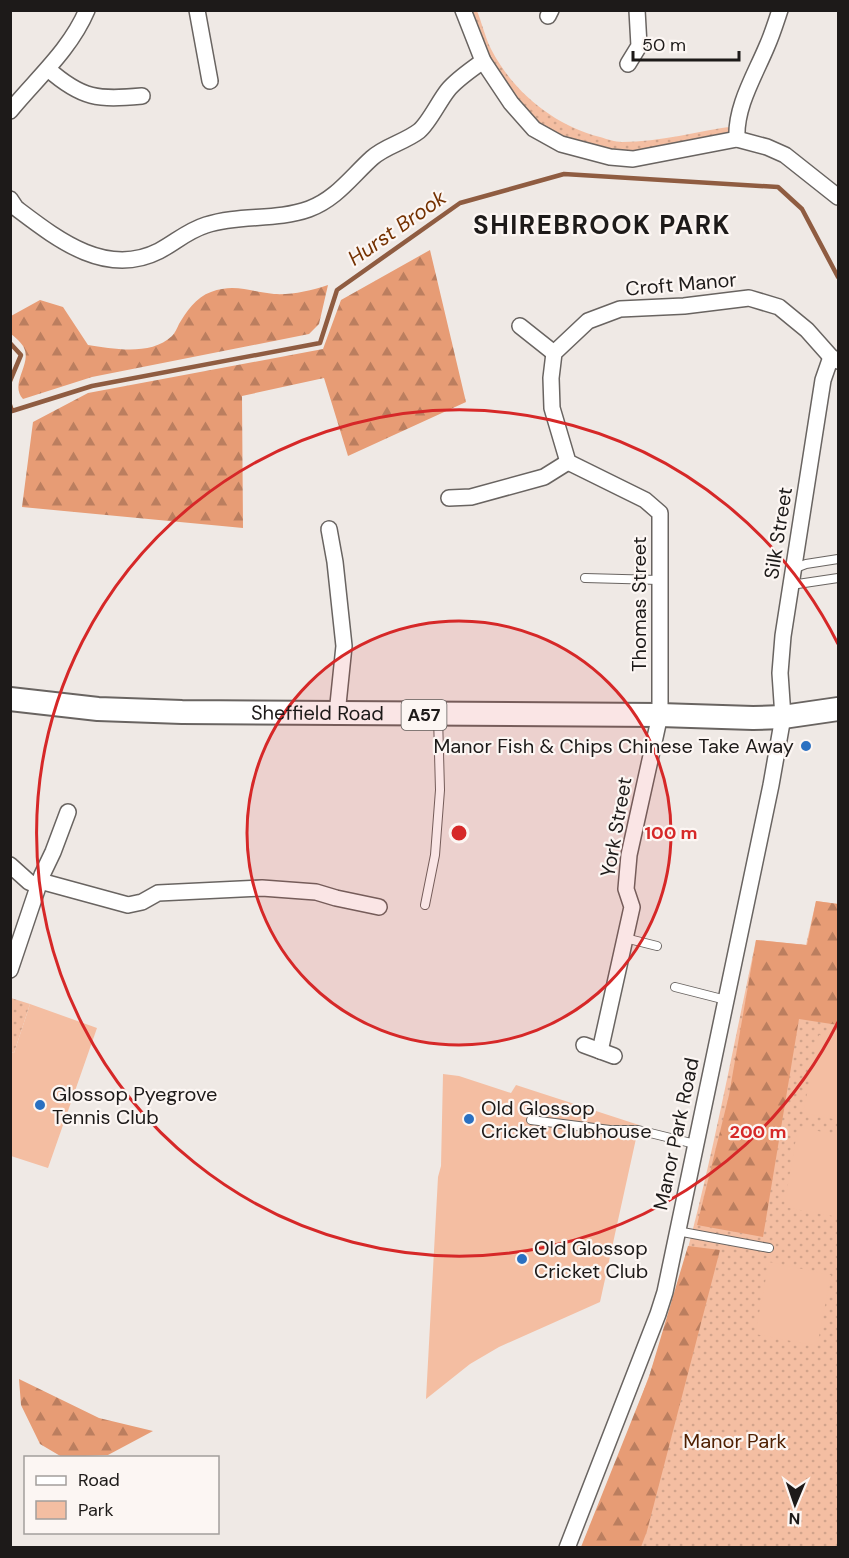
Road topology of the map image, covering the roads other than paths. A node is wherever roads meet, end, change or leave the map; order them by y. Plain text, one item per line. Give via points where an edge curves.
1 (87, 10) edge
2 (197, 10) edge
3 (463, 10) edge
4 (637, 10) edge
5 (780, 10) edge
6 (483, 61) junction
7 (628, 64) dead end
8 (48, 69) junction
9 (210, 81) dead end
10 (142, 96) dead end
11 (13, 103) edge
12 (737, 139) junction
13 (838, 198) edge
14 (12, 207) edge
15 (520, 326) dead end
16 (554, 353) junction
17 (835, 359) edge
18 (568, 462) junction
19 (449, 498) dead end
20 (329, 529) dead end
21 (838, 559) edge
22 (792, 577) junction
23 (585, 578) dead end
24 (838, 578) edge
25 (659, 580) junction
26 (10, 699) edge
27 (838, 709) edge
28 (338, 714) junction
29 (438, 715) junction
30 (660, 715) junction
31 (783, 717) junction
32 (68, 812) dead end
33 (10, 865) edge
34 (39, 884) junction
35 (355, 902) junction
36 (425, 905) dead end
37 (379, 907) dead end
38 (352, 918) dead end
39 (625, 938) junction
40 (657, 946) dead end
41 (10, 970) edge
42 (675, 987) dead end
43 (726, 1000) junction
44 (584, 1045) dead end
45 (531, 1120) dead end
46 (695, 1144) junction
47 (677, 1231) junction
48 (769, 1248) dead end
49 (567, 1548) edge

1 - 8 street
2 - 9 street
3 - 6 street
4 - 7 street via 639,46
5 - 12 street via 745,97 736,126
6 - 12 street via 534,129 561,144 633,159
6 - 14 street via 450,88 419,131 375,155 341,190 308,209 207,225 138,259 120,261 101,258 68,244
8 - 10 street via 68,87 90,95
8 - 11 street
12 - 13 street via 785,155
15 - 16 street
16 - 17 street, Croft Manor via 588,321 620,309 749,298 779,307
16 - 18 street via 552,408
17 - 22 street, Silk Street via 824,380
18 - 19 street via 544,477 471,497
18 - 25 street, Thomas Street via 645,500 660,513
20 - 28 street via 345,646
21 - 22 lane via 806,564
22 - 24 lane
22 - 31 street, Silk Street via 780,673
23 - 25 lane
25 - 30 street, Thomas Street
26 - 28 main road, Sheffield Road / A57 via 137,712
27 - 31 main road, Sheffield Road / A57
28 - 29 main road, Sheffield Road / A57
29 - 30 main road, Sheffield Road / A57
29 - 36 lane via 438,822
30 - 31 main road, Sheffield Road / A57
30 - 39 street, York Street via 629,855 626,889 632,907
31 - 43 street, Manor Park Road
32 - 34 street
33 - 34 street via 29,882
34 - 35 street via 128,905 158,893 237,888 315,892
34 - 41 street
35 - 37 street
35 - 38 street
39 - 40 lane
39 - 44 street, York Street via 608,1053
42 - 43 lane
43 - 46 street, Manor Park Road
45 - 46 lane via 638,1130
46 - 47 street, Manor Park Road
47 - 48 lane
47 - 49 street, Manor Park Road via 658,1314

